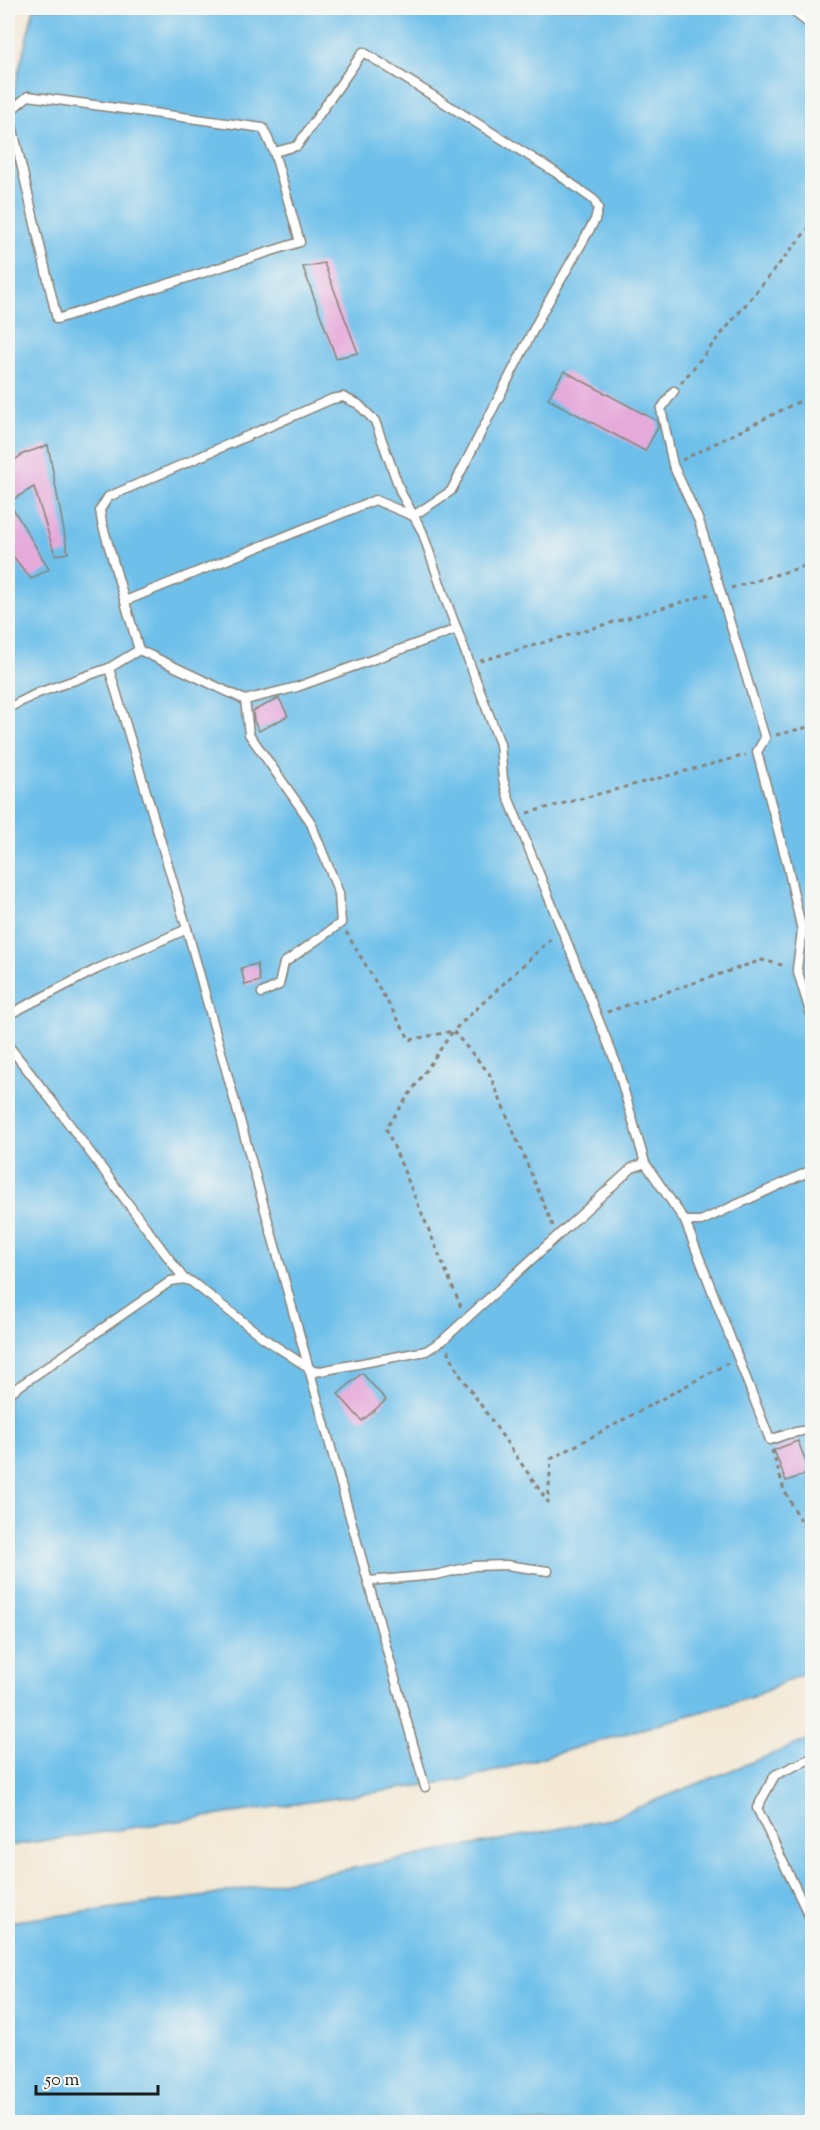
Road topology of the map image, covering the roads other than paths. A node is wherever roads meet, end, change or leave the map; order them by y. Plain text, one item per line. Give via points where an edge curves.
1 (789, 8) edge
2 (813, 26) edge
3 (274, 152) junction
4 (674, 391) road end
5 (413, 516) junction
6 (125, 601) junction
7 (457, 629) junction
8 (139, 650) junction
9 (109, 668) junction
10 (245, 700) junction
11 (8, 708) edge
12 (187, 929) junction
13 (262, 993) dead end
14 (8, 1015) edge
15 (813, 1018) edge
16 (8, 1045) edge
17 (645, 1163) junction
18 (813, 1170) edge
19 (686, 1221) junction
20 (184, 1279) junction
21 (309, 1369) junction
22 (8, 1394) edge
23 (813, 1429) edge
24 (548, 1571) dead end
25 (368, 1581) junction
26 (813, 1758) edge
27 (425, 1787) dead end
28 (813, 1922) edge

1 - 2 lane
3 - 3 lane via 263,128 28,96 9,112 57,319 300,242
3 - 5 lane via 297,146 363,52 555,172 594,200 598,208 451,491
4 - 15 lane via 661,409 673,465 699,521 765,738 757,752 802,932 797,969
5 - 6 lane via 375,500
5 - 6 lane via 400,493 375,421 358,404 343,398 332,399 108,497 100,510 102,523
5 - 7 lane
6 - 8 lane
7 - 10 lane via 297,687
7 - 17 lane via 500,744 503,779 515,816 616,1063
8 - 9 lane
8 - 10 lane
9 - 11 lane
9 - 12 lane
10 - 13 lane via 249,734 310,822 339,892 341,924 285,963 279,985
12 - 14 lane
12 - 21 lane
16 - 20 lane
17 - 19 lane
17 - 21 lane via 632,1168 466,1320 426,1351 315,1372
18 - 19 lane via 701,1221
19 - 23 lane via 770,1440
20 - 21 lane
20 - 22 lane via 171,1281
21 - 25 lane
24 - 25 lane via 506,1565 474,1566 436,1575
25 - 27 lane
26 - 28 lane via 775,1775 758,1808

